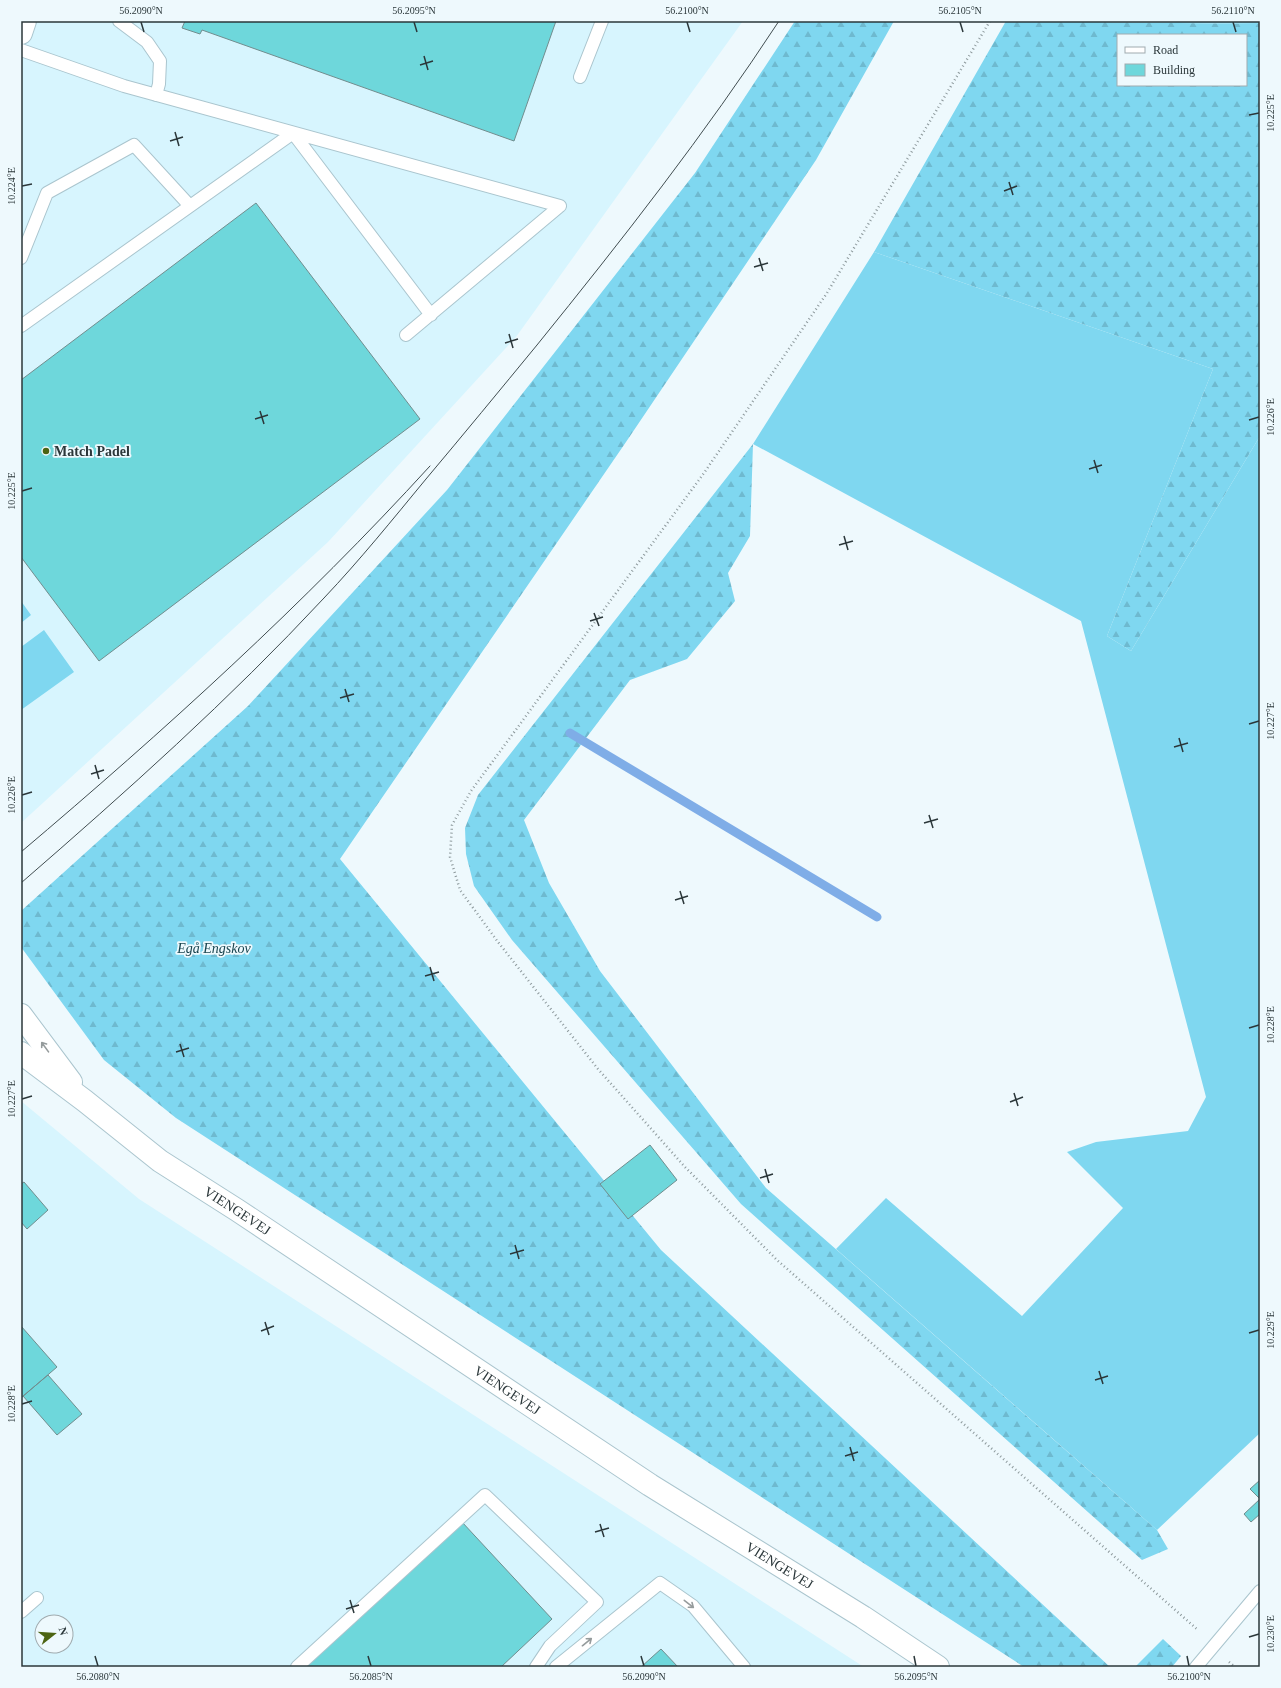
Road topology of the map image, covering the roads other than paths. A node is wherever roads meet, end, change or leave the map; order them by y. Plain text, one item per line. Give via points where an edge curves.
1 (25, 21) edge
2 (120, 21) edge
3 (602, 21) edge
4 (21, 33) edge
5 (21, 50) edge
6 (580, 77) dead end
7 (156, 95) junction
8 (293, 133) junction
9 (190, 206) junction
10 (21, 258) edge
11 (431, 315) junction
12 (21, 326) edge
13 (406, 335) dead end
14 (21, 1015) edge
15 (21, 1053) edge
16 (85, 1101) junction
17 (1260, 1591) edge
18 (37, 1598) dead end
19 (21, 1612) edge
20 (297, 1667) edge
21 (536, 1667) edge
22 (556, 1667) edge
23 (744, 1667) edge
24 (938, 1667) edge
25 (1196, 1667) edge

1 - 4 street
2 - 7 lane via 147,42 160,61
3 - 6 lane
5 - 7 lane
7 - 8 lane
8 - 9 lane
8 - 11 lane
8 - 11 lane via 560,206
9 - 10 lane via 134,145 47,193
9 - 12 lane
11 - 13 lane
16 -> 14 street, VIENGEVEJ
15 - 16 street, VIENGEVEJ
16 - 24 street, VIENGEVEJ via 160,1161 244,1214 650,1485 863,1617
17 - 25 lane
18 - 19 lane
20 - 21 lane via 485,1495 597,1602 550,1646
22 -> 23 lane via 660,1583 693,1606

